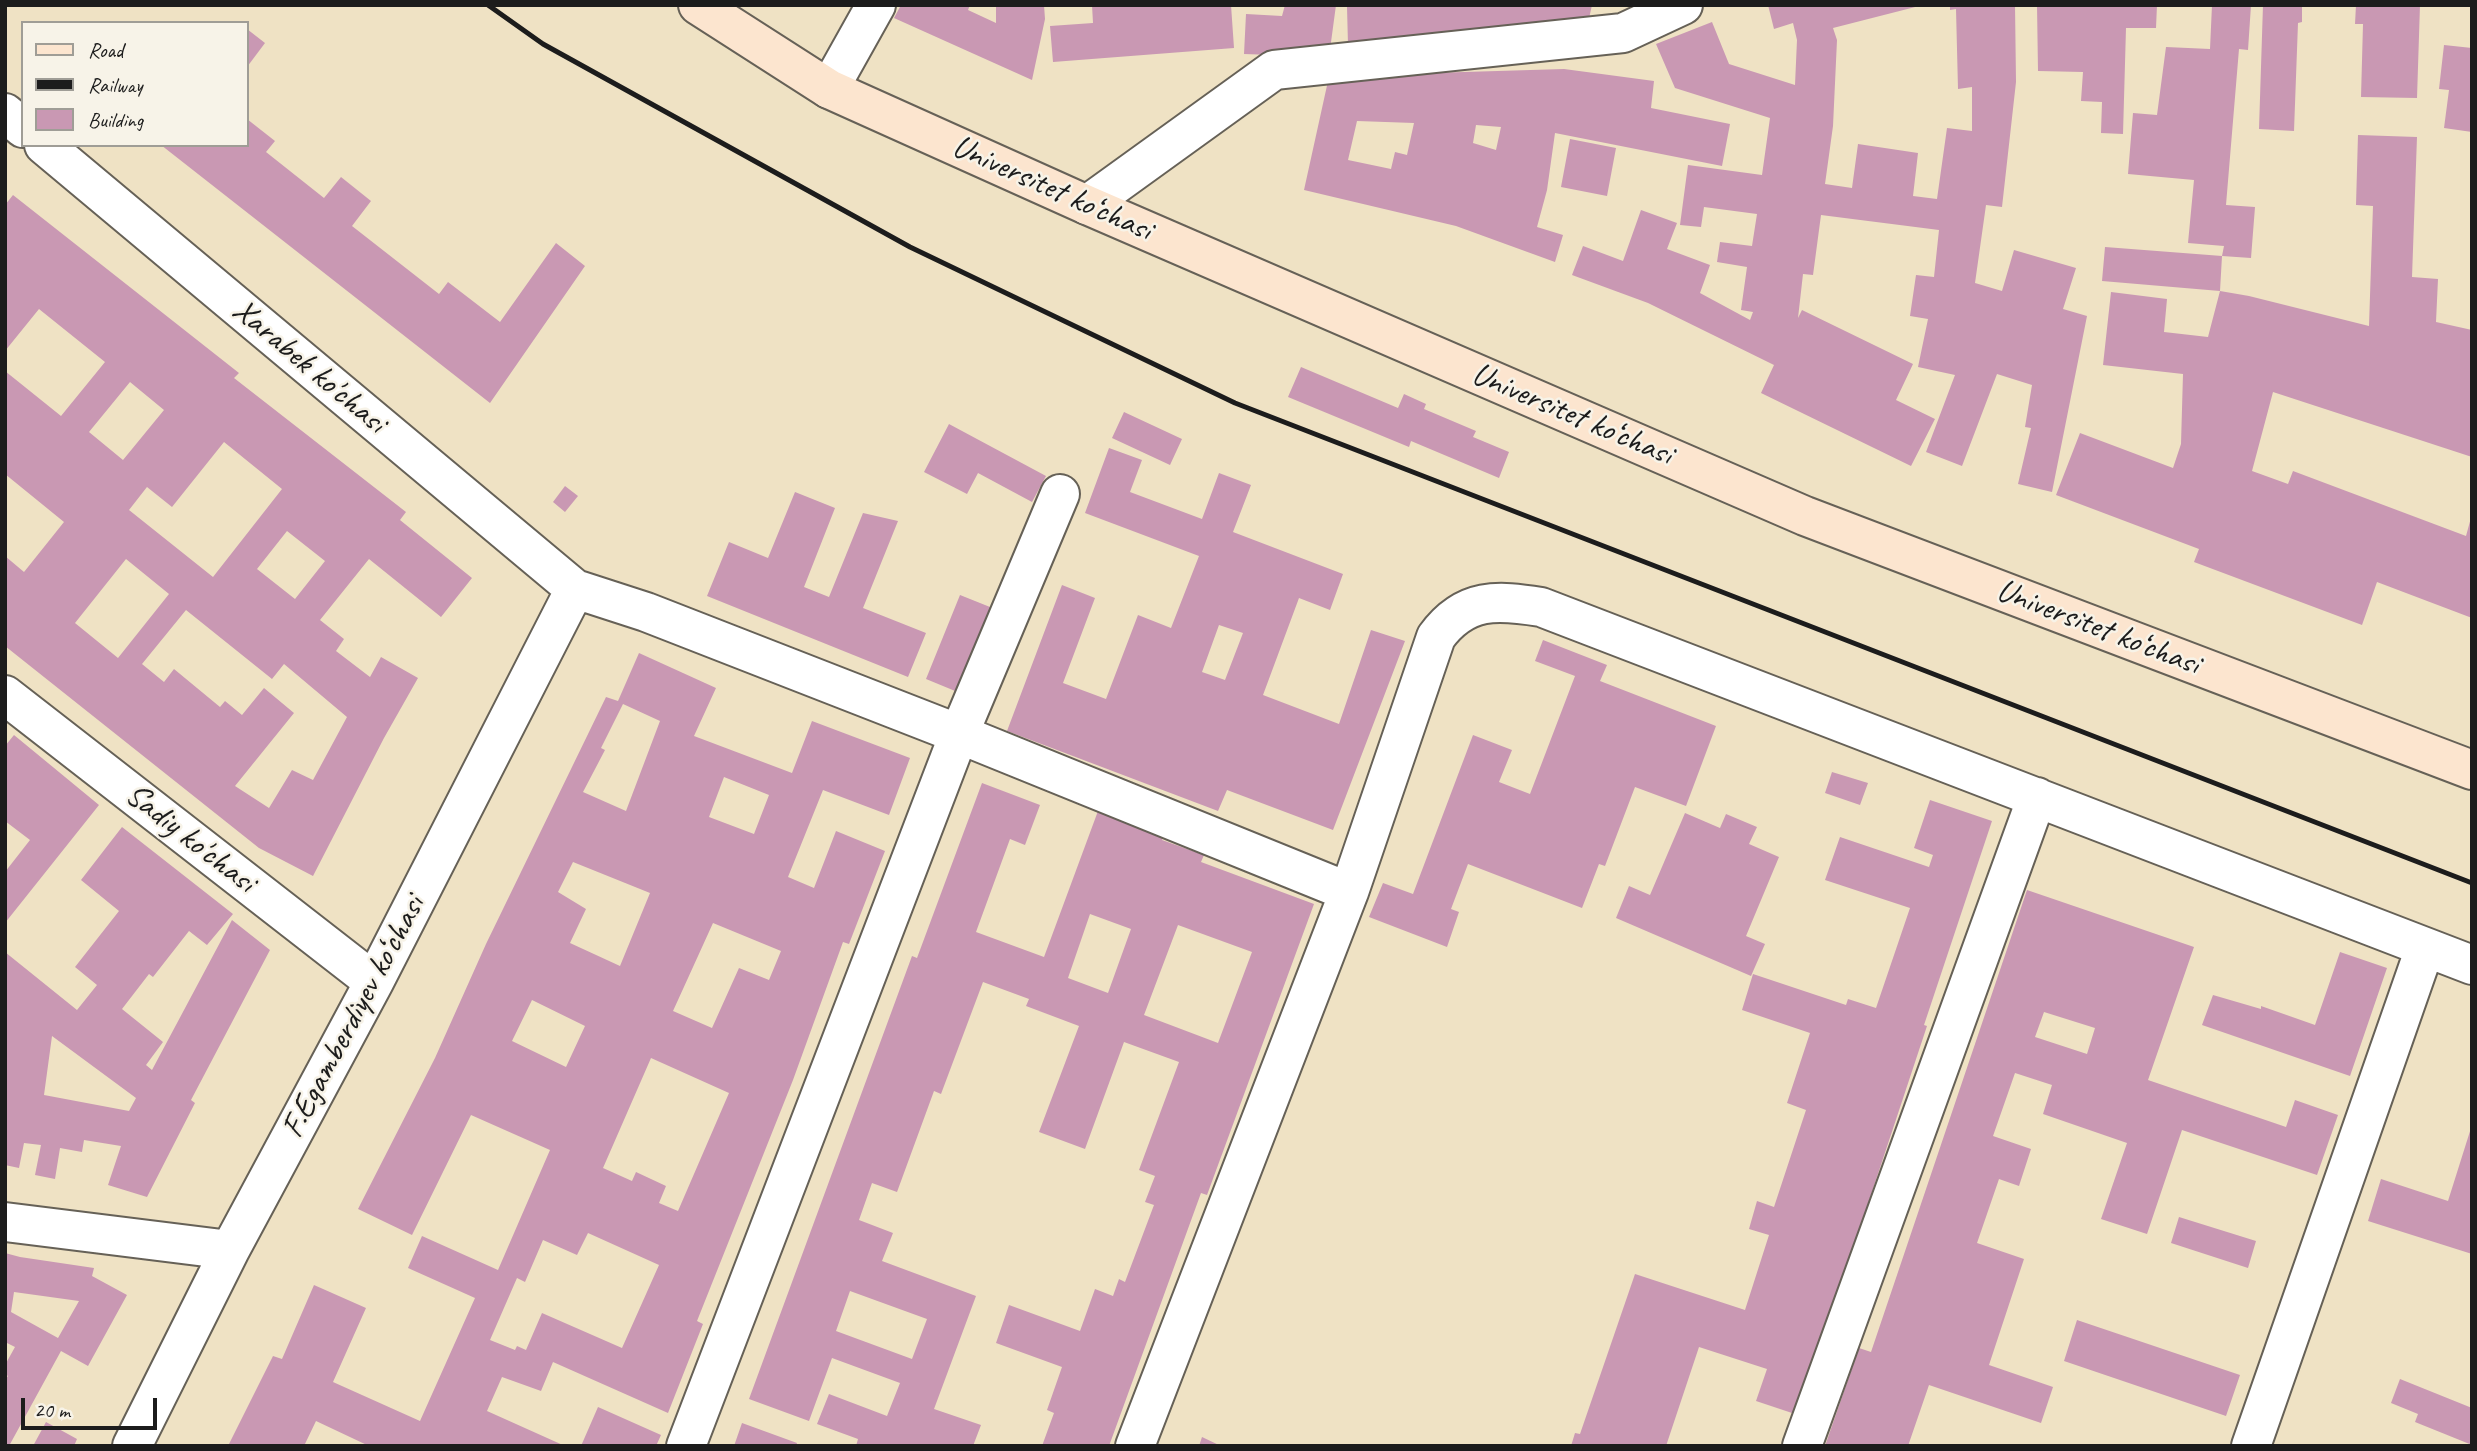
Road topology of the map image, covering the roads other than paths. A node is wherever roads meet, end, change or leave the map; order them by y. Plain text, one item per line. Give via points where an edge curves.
1 (698, 5) edge
2 (876, 5) edge
3 (1683, 5) edge
4 (829, 89) junction
5 (5, 113) edge
6 (21, 126) edge
7 (46, 147) edge
8 (1087, 205) junction
9 (1060, 494) dead end
10 (575, 589) junction
11 (5, 695) edge
12 (959, 734) junction
13 (2472, 770) edge
14 (2037, 797) junction
15 (1349, 892) junction
16 (2425, 948) junction
17 (2472, 965) edge
18 (374, 982) junction
19 (5, 1222) edge
20 (230, 1250) junction
21 (132, 1446) edge
22 (685, 1446) edge
23 (1135, 1446) edge
24 (1802, 1446) edge
25 (2251, 1446) edge

1 - 4 main road, Universitet kо‘chasi
2 - 4 street
3 - 8 street via 1623,33 1274,70
4 - 8 main road, Universitet kо‘chasi
5 - 6 street
7 - 10 street, Xarabek ko'chasi
8 - 13 main road, Universitet kо‘chasi via 1805,516
9 - 12 street
10 - 12 street via 646,612
10 - 18 street, F.Egamberdiyev kо‘chasi
11 - 18 street, Sadiy ko'chasi
12 - 15 street
12 - 22 street
14 - 15 street via 1541,607 1486,602 1458,615 1436,638
14 - 16 street
14 - 24 street
15 - 23 street
16 - 17 street
16 - 25 street
18 - 20 street, F.Egamberdiyev kо‘chasi
19 - 20 street
20 - 21 street, F.Egamberdiyev kо‘chasi

